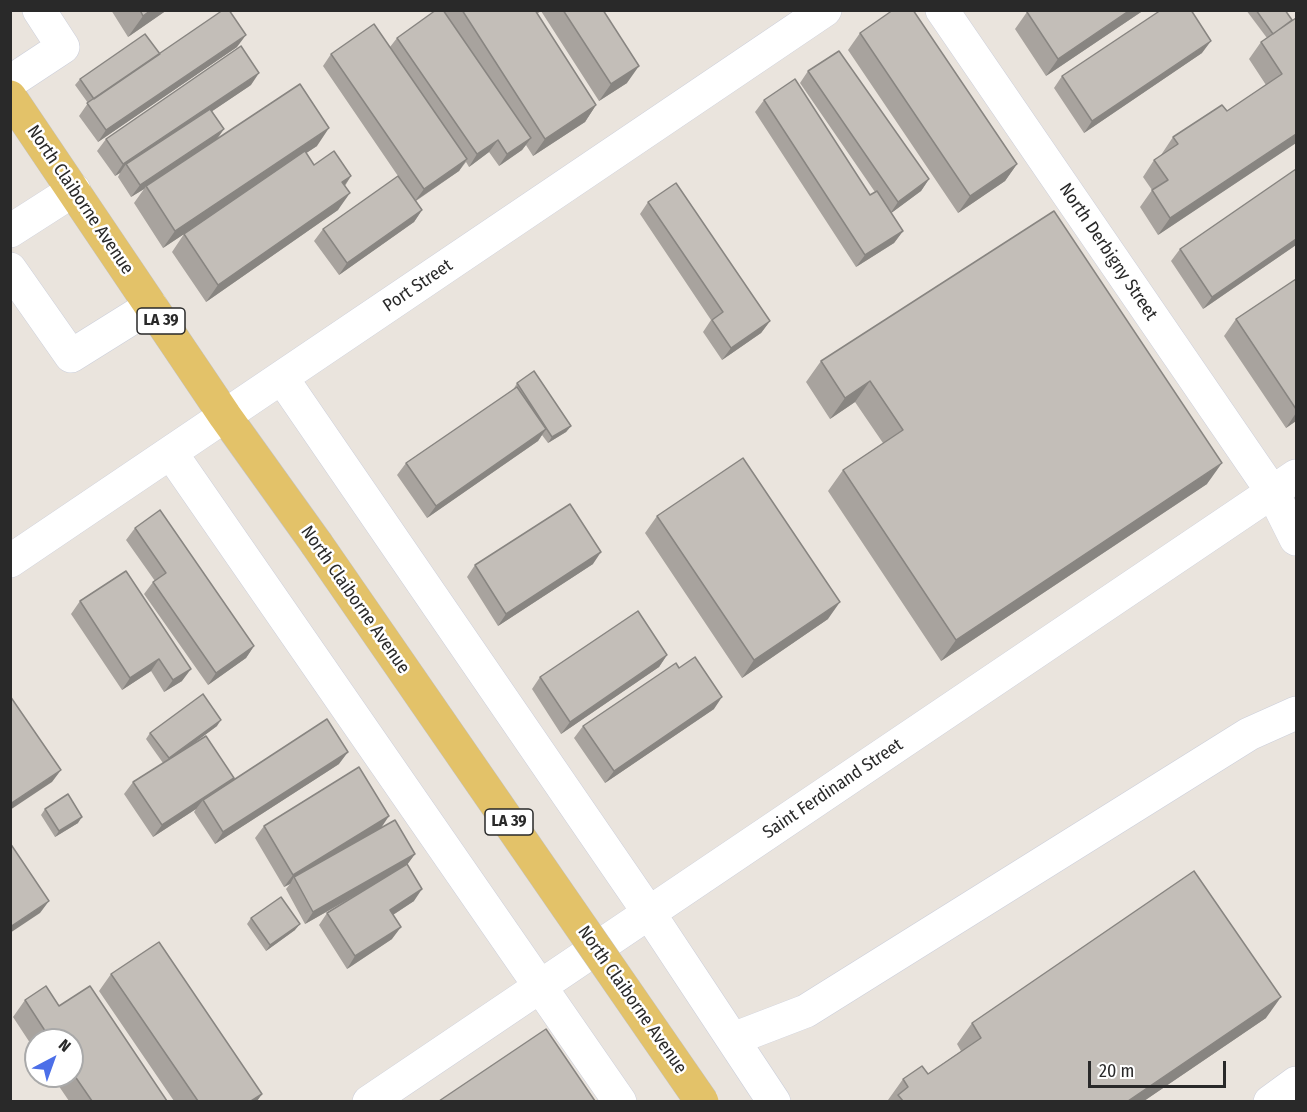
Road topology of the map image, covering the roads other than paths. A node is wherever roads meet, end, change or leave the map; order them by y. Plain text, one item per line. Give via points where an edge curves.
1 (39, 10) edge
2 (825, 10) edge
3 (942, 10) edge
4 (10, 82) edge
5 (10, 97) edge
6 (74, 190) junction
7 (10, 231) edge
8 (10, 269) edge
9 (151, 306) junction
10 (282, 378) junction
11 (225, 416) junction
12 (171, 453) junction
13 (1285, 484) edge
14 (1296, 540) edge
15 (10, 561) edge
16 (1296, 713) edge
17 (649, 912) junction
18 (540, 986) junction
19 (733, 1039) junction
20 (1296, 1083) edge
21 (369, 1101) edge
22 (620, 1101) edge
23 (702, 1101) edge
24 (774, 1101) edge
25 (1270, 1101) edge

1 - 4 street via 63,47
2 - 10 street, Port Street
3 - 13 street, North Derbigny Street
5 - 6 main road, North Claiborne Avenue / LA 39
6 - 7 street
6 - 9 main road, North Claiborne Avenue / LA 39
8 - 9 street via 71,356
9 - 11 main road, North Claiborne Avenue / LA 39
10 - 11 street, Port Street
10 - 17 street
11 - 12 street, Port Street
11 - 23 main road, North Claiborne Avenue / LA 39, bridge
12 - 15 street, Port Street
12 - 18 street
13 - 14 street, North Derbigny Street
13 - 17 street, Saint Ferdinand Street
16 - 19 street via 1249,734 806,1011
17 - 18 street, Saint Ferdinand Street
17 - 19 street
18 - 21 street, Saint Ferdinand Street
18 - 22 street
19 - 24 street
20 - 25 street

